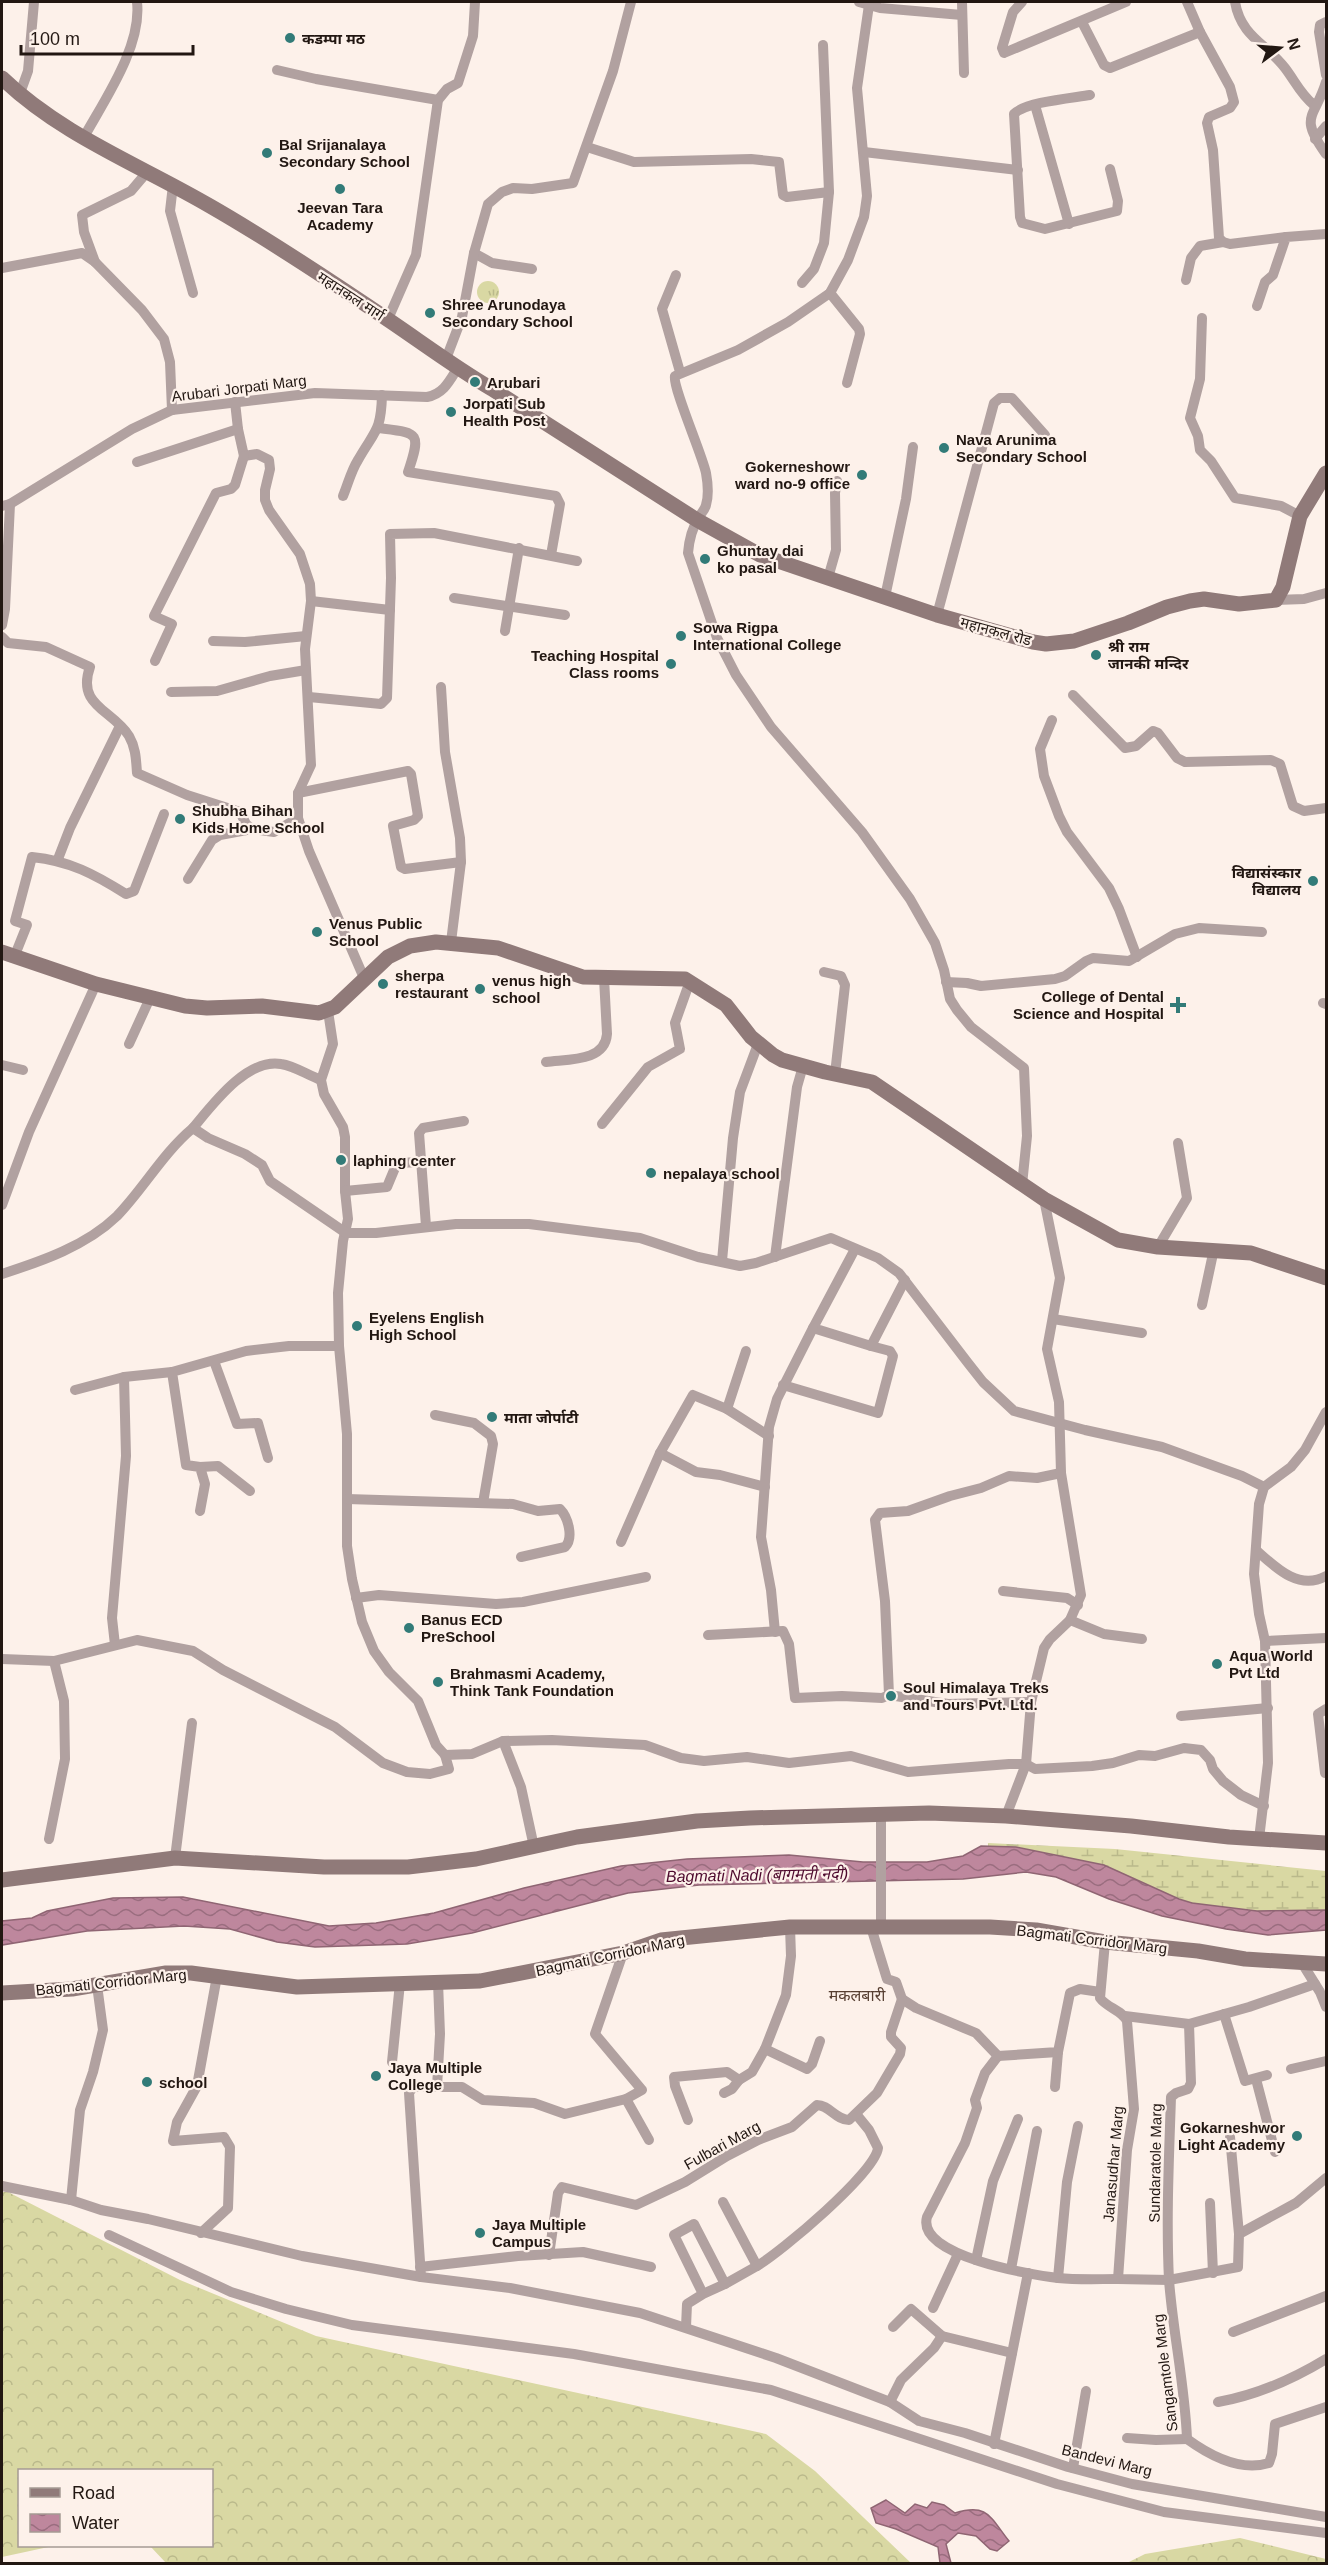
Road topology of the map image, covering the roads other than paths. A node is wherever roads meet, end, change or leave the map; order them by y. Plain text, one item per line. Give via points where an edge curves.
1 (34, 2) edge
2 (137, 2) edge
3 (475, 2) edge
4 (631, 2) edge
5 (962, 2) edge
6 (1022, 2) edge
7 (1126, 2) edge
8 (1187, 2) edge
9 (1235, 2) edge
10 (872, 4) edge
11 (962, 15) junction
12 (1082, 22) junction
13 (1326, 22) edge
14 (1200, 32) junction
15 (823, 45) dead end
16 (277, 70) dead end
17 (964, 73) dead end
18 (1326, 75) edge
19 (2, 78) edge
20 (1326, 82) edge
21 (1090, 95) dead end
22 (20, 96) junction
23 (438, 100) junction
24 (1035, 105) junction
25 (1314, 105) junction
26 (1326, 126) edge
27 (84, 137) junction
28 (1316, 139) junction
29 (587, 147) junction
30 (864, 152) junction
31 (1326, 154) edge
32 (1110, 169) dead end
33 (1017, 170) junction
34 (148, 171) junction
35 (173, 185) junction
36 (829, 192) junction
37 (1069, 224) junction
38 (1326, 234) edge
39 (1286, 237) junction
40 (1222, 242) junction
41 (474, 253) junction
42 (95, 262) junction
43 (2, 268) edge
44 (532, 269) dead end
45 (676, 275) dead end
46 (1186, 280) dead end
47 (802, 283) dead end
48 (193, 293) dead end
49 (830, 293) junction
50 (1257, 306) dead end
51 (1202, 318) dead end
52 (388, 320) junction
53 (452, 364) junction
54 (680, 372) junction
55 (847, 383) dead end
56 (382, 394) junction
57 (235, 402) junction
58 (172, 410) junction
59 (378, 428) junction
60 (238, 429) junction
61 (1046, 435) dead end
62 (913, 447) dead end
63 (244, 456) junction
64 (137, 462) dead end
65 (1326, 474) edge
66 (837, 481) dead end
67 (344, 495) dead end
68 (6, 505) edge
69 (1300, 516) junction
70 (697, 520) junction
71 (519, 548) junction
72 (551, 555) junction
73 (578, 561) dead end
74 (828, 578) junction
75 (1326, 593) edge
76 (885, 597) junction
77 (454, 598) dead end
78 (1276, 600) junction
79 (311, 601) junction
80 (509, 606) junction
81 (390, 610) junction
82 (565, 615) dead end
83 (937, 615) junction
84 (2, 625) edge
85 (504, 632) dead end
86 (306, 636) junction
87 (2, 637) edge
88 (213, 641) dead end
89 (155, 661) dead end
90 (306, 670) junction
91 (441, 687) dead end
92 (171, 692) dead end
93 (1072, 695) dead end
94 (309, 697) junction
95 (1052, 720) dead end
96 (120, 726) junction
97 (298, 793) junction
98 (1326, 808) edge
99 (164, 814) dead end
100 (298, 818) junction
101 (252, 829) junction
102 (58, 859) junction
103 (461, 862) junction
104 (188, 879) dead end
105 (1262, 932) dead end
106 (451, 942) junction
107 (8, 953) edge
108 (1137, 957) junction
109 (824, 972) dead end
110 (364, 978) junction
111 (604, 978) junction
112 (690, 981) junction
113 (946, 982) junction
114 (96, 984) junction
115 (150, 998) junction
116 (328, 1011) junction
117 (129, 1044) dead end
118 (758, 1044) junction
119 (546, 1062) dead end
120 (2, 1065) edge
121 (803, 1066) junction
122 (23, 1070) dead end
123 (835, 1074) junction
124 (321, 1080) junction
125 (464, 1121) dead end
126 (602, 1124) dead end
127 (193, 1128) junction
128 (1178, 1143) dead end
129 (422, 1162) junction
130 (1022, 1185) junction
131 (345, 1191) junction
132 (1044, 1199) junction
133 (2, 1205) edge
134 (426, 1226) junction
135 (346, 1233) junction
136 (1158, 1247) junction
137 (855, 1249) junction
138 (1214, 1249) junction
139 (775, 1257) junction
140 (723, 1261) junction
141 (2, 1274) edge
142 (1326, 1278) edge
143 (905, 1280) junction
144 (1202, 1305) dead end
145 (1053, 1319) junction
146 (813, 1328) junction
147 (1142, 1333) dead end
148 (339, 1346) junction
149 (872, 1346) junction
150 (746, 1351) dead end
151 (214, 1361) junction
152 (172, 1372) junction
153 (124, 1377) junction
154 (783, 1385) junction
155 (75, 1390) dead end
156 (727, 1408) junction
157 (1326, 1412) edge
158 (435, 1415) dead end
159 (1058, 1423) junction
160 (769, 1436) junction
161 (660, 1453) junction
162 (268, 1458) dead end
163 (200, 1467) junction
164 (1061, 1473) junction
165 (765, 1487) junction
166 (1264, 1487) junction
167 (250, 1491) dead end
168 (347, 1499) junction
169 (483, 1503) junction
170 (200, 1511) dead end
171 (621, 1542) dead end
172 (1256, 1550) junction
173 (521, 1557) dead end
174 (1326, 1576) edge
175 (646, 1577) dead end
176 (1003, 1591) dead end
177 (356, 1598) junction
178 (1078, 1605) junction
179 (1070, 1620) junction
180 (775, 1632) junction
181 (708, 1635) dead end
182 (1326, 1638) edge
183 (1142, 1639) dead end
184 (1265, 1641) junction
185 (114, 1645) junction
186 (2, 1659) edge
187 (54, 1661) junction
188 (889, 1695) junction
189 (1031, 1702) junction
190 (1268, 1708) junction
191 (1326, 1709) edge
192 (1182, 1716) dead end
193 (192, 1723) dead end
194 (503, 1741) junction
195 (446, 1755) junction
196 (1026, 1764) junction
197 (1325, 1773) dead end
198 (1264, 1806) junction
199 (880, 1816) junction
200 (1006, 1816) junction
201 (49, 1839) dead end
202 (1260, 1839) junction
203 (1326, 1844) edge
204 (534, 1847) junction
205 (175, 1858) junction
206 (2, 1880) edge
207 (790, 1927) junction
208 (876, 1928) junction
209 (1105, 1942) junction
210 (623, 1953) junction
211 (1302, 1963) junction
212 (1326, 1964) edge
213 (217, 1976) junction
214 (438, 1982) junction
215 (400, 1983) junction
216 (1315, 1984) junction
217 (97, 1985) junction
218 (2, 1993) edge
219 (1101, 1997) junction
220 (902, 1999) junction
221 (1326, 2007) edge
222 (1224, 2014) junction
223 (1125, 2016) junction
224 (1189, 2024) junction
225 (820, 2041) dead end
226 (765, 2049) junction
227 (1058, 2052) junction
228 (998, 2056) junction
229 (1326, 2061) edge
230 (392, 2062) dead end
231 (1291, 2069) dead end
232 (1267, 2075) dead end
233 (1256, 2079) junction
234 (740, 2080) junction
235 (437, 2087) junction
236 (1055, 2087) dead end
237 (724, 2093) dead end
238 (626, 2098) junction
239 (856, 2114) junction
240 (1018, 2119) dead end
241 (688, 2120) dead end
242 (1078, 2126) dead end
243 (1037, 2131) dead end
244 (1230, 2137) dead end
245 (649, 2140) dead end
246 (1275, 2152) dead end
247 (1326, 2178) edge
248 (2, 2186) edge
249 (71, 2200) junction
250 (723, 2202) dead end
251 (1210, 2203) dead end
252 (201, 2233) junction
253 (1239, 2234) junction
254 (109, 2235) dead end
255 (549, 2254) junction
256 (958, 2254) junction
257 (976, 2260) junction
258 (758, 2266) junction
259 (651, 2267) dead end
260 (1011, 2269) junction
261 (421, 2272) junction
262 (1028, 2273) junction
263 (1213, 2273) junction
264 (1058, 2278) junction
265 (1118, 2279) junction
266 (1169, 2280) junction
267 (725, 2284) junction
268 (703, 2294) junction
269 (1326, 2296) edge
270 (933, 2308) dead end
271 (686, 2327) junction
272 (893, 2327) dead end
273 (1233, 2332) dead end
274 (942, 2336) junction
275 (1012, 2353) junction
276 (1326, 2359) edge
277 (1086, 2391) dead end
278 (890, 2402) junction
279 (1218, 2402) dead end
280 (1326, 2407) edge
281 (1127, 2438) dead end
282 (1187, 2439) junction
283 (994, 2444) junction
284 (1073, 2468) junction
285 (1326, 2517) edge
286 (1326, 2533) edge

1 - 22 street via 28,71
2 - 27 street via 137,24 123,66
3 - 23 street via 473,36 458,83
4 - 29 street
5 - 11 street
6 - 12 street via 1013,12 1002,48 1004,53
7 - 12 street
8 - 14 street
9 - 25 street via 1249,33 1284,67
10 - 11 street
10 - 30 street via 857,88
11 - 17 street
12 - 14 street via 1104,65 1110,68
13 - 18 street via 1320,25 1319,32
14 - 40 street via 1234,102 1230,108 1209,117 1207,123
15 - 36 street
16 - 23 street
19 - 22 main road, महानकल मार्ग
20 - 25 street
21 - 24 street
22 - 27 main road, महानकल मार्ग
23 - 52 street via 416,255
24 - 33 street via 1014,114
24 - 37 street
25 - 28 street via 1310,123
26 - 28 street
27 - 34 main road, महानकल मार्ग
28 - 31 street
29 - 36 street via 634,162 779,162 783,195
29 - 41 street, Arubari Jorpati Marg via 573,183 513,188 488,204
30 - 33 street
30 - 49 street via 864,217
32 - 37 street via 1119,201 1117,211
33 - 37 street via 1023,223 1045,229
34 - 35 main road, महानकल मार्ग
34 - 42 street via 130,191 82,215
35 - 48 street via 170,211
35 - 52 main road, महानकल मार्ग
36 - 47 street via 824,243
38 - 39 street
39 - 40 street
39 - 50 street
40 - 46 street via 1200,246 1191,258
41 - 44 street via 492,263
41 - 53 street, Arubari Jorpati Marg
42 - 43 street via 82,253
42 - 58 street via 164,339 170,362
45 - 54 street via 662,309
49 - 54 street via 738,350
49 - 55 street via 860,334
51 - 69 street via 1200,379 1190,418 1200,450 1235,498 1266,502
52 - 53 main road, महानकल मार्ग
53 - 56 street, Arubari Jorpati Marg via 447,385 434,395
53 - 70 main road, महानकल मार्ग
54 - 70 street via 674,381 695,435 708,490 706,507
56 - 57 street, Arubari Jorpati Marg via 315,393
56 - 59 street
57 - 58 street, Arubari Jorpati Marg
57 - 60 street
58 - 68 street, Arubari Jorpati Marg via 132,429
59 - 67 street via 357,461
59 - 72 street via 415,437 418,444 408,472 556,496 560,504
60 - 63 street
60 - 64 street
61 - 83 street via 1012,398 1000,398 994,403
62 - 76 street
63 - 79 street via 257,454 268,460 265,500 300,554
63 - 89 street via 235,485 216,493 154,616 172,624
65 - 69 main road
66 - 74 street via 836,550
68 - 84 street
69 - 78 main road via 1284,586
70 - 74 main road, महानकल रोड via 760,555
70 - 113 street via 688,553 717,638 736,675 771,727 862,832 910,899 935,943
71 - 72 street
71 - 80 street
71 - 81 street via 434,533 390,534
72 - 73 street
74 - 76 main road, महानकल रोड
75 - 78 street
76 - 83 main road, महानकल रोड
77 - 80 street
78 - 83 main road, महानकल रोड via 1239,604 1204,599 1179,603 1074,641 1046,644
79 - 81 street
79 - 86 street
80 - 82 street
80 - 85 street
81 - 94 street via 385,703
86 - 88 street
86 - 90 street
87 - 96 street via 8,643 46,647 90,667 86,686 92,701
90 - 92 street via 217,691
90 - 94 street
91 - 103 street via 445,752
93 - 98 street via 1125,748 1136,746 1153,731 1185,762 1271,760 1280,764 1293,806 1304,811
94 - 97 street via 311,765
95 - 108 street via 1040,749 1053,801 1068,832 1109,888
96 - 101 street via 136,750 137,773 240,812
96 - 102 street
97 - 100 street
97 - 103 street via 408,771 418,816 393,826 401,867
99 - 102 street via 130,893
100 - 101 street via 274,832
100 - 110 street
101 - 104 street via 212,840
102 - 107 street via 32,856 15,921 27,925
103 - 106 street
105 - 108 street via 1199,928 1174,934
106 - 110 main road via 410,946 388,957
106 - 111 main road via 498,948 583,977
107 - 114 main road
108 - 113 street via 1124,962 1093,958 1055,979 981,986
109 - 123 street via 841,976 845,985
110 - 116 main road
111 - 112 main road
111 - 119 street via 607,1042 602,1050 591,1056
112 - 118 main road via 726,1005
112 - 126 street via 675,1023 680,1049 648,1067
113 - 130 street via 950,999 971,1027 1024,1068 1027,1136
114 - 115 main road
114 - 133 street via 29,1132
115 - 116 main road via 196,1008 262,1005
115 - 117 street
116 - 124 street via 333,1044
118 - 121 main road via 782,1060
118 - 140 street via 738,1103
120 - 122 street
121 - 123 main road
121 - 139 street
123 - 130 main road via 886,1089
124 - 127 street via 282,1064 259,1066 224,1092
124 - 131 street via 324,1094 343,1127
125 - 129 street via 423,1128 419,1133
127 - 135 street via 262,1165 270,1181
127 - 141 street via 104,1227 74,1246
128 - 136 street via 1187,1198
129 - 131 street via 397,1163 387,1187
129 - 134 street
130 - 132 main road
131 - 135 street
132 - 136 main road via 1118,1240
132 - 145 street via 1060,1278
134 - 135 street
134 - 140 street via 529,1224 640,1238
135 - 148 street via 338,1293
136 - 138 main road
137 - 139 street via 831,1238
137 - 143 street via 878,1258
137 - 146 street
138 - 142 main road via 1251,1253
138 - 144 street
139 - 140 street via 740,1266
143 - 149 street
143 - 159 street via 968,1363 1014,1411
145 - 147 street
145 - 159 street via 1047,1349 1059,1402
146 - 149 street
146 - 154 street
148 - 151 street via 268,1348
148 - 168 street via 347,1434
149 - 154 street via 890,1351 893,1356 878,1413
150 - 156 street
151 - 152 street
151 - 162 street via 237,1424 258,1423
152 - 153 street
152 - 163 street via 186,1465
153 - 155 street
153 - 185 street via 126,1456 112,1618
154 - 160 street
156 - 160 street
156 - 161 street via 693,1395
157 - 166 street via 1291,1467
158 - 169 street via 474,1422 491,1436
159 - 164 street
159 - 166 street via 1162,1447
160 - 165 street
161 - 165 street via 696,1472
161 - 171 street
163 - 167 street via 218,1466
163 - 170 street via 205,1485
164 - 178 street via 1081,1595
164 - 188 street via 1037,1478 1009,1476 908,1511 880,1513 875,1520 885,1601
165 - 180 street via 761,1537
166 - 172 street
168 - 169 street
168 - 177 street via 346,1546
169 - 173 street via 513,1504 538,1511 560,1509 566,1514 570,1538 565,1547
172 - 174 street via 1285,1575 1300,1581
172 - 184 street via 1254,1574
175 - 177 street via 496,1604 379,1595
176 - 178 street via 1067,1598
177 - 195 street via 374,1651 418,1701 436,1744
178 - 179 street
179 - 183 street via 1104,1634
179 - 189 street via 1044,1648
180 - 181 street
180 - 188 street via 783,1631 789,1644 795,1698
182 - 184 street
184 - 190 street
185 - 187 street
185 - 195 street via 137,1640 193,1651 335,1727 366,1752 406,1772 430,1774 449,1769
186 - 187 street
187 - 201 street via 64,1701 64,1759
188 - 189 street via 948,1704
189 - 196 street
190 - 192 street
190 - 198 street
191 - 197 street via 1318,1714
193 - 205 street
194 - 195 street via 472,1754
194 - 196 street via 645,1745 681,1758 704,1761 747,1757 789,1763 851,1756 908,1772
194 - 204 street via 521,1787
196 - 198 street via 1035,1769 1092,1766 1184,1748 1201,1750 1223,1781 1241,1796
196 - 200 street
198 - 202 street
199 - 200 main road
199 - 204 main road via 697,1821 577,1837
199 - 208 street
200 - 202 main road
202 - 203 main road
204 - 205 main road via 408,1867 324,1867
205 - 206 main road
207 - 208 main road, Bagmati Corridor Marg
207 - 210 main road, Bagmati Corridor Marg via 661,1940
207 - 226 street via 792,1956 786,1995
208 - 209 main road, Bagmati Corridor Marg via 1036,1930
208 - 220 street via 887,1979 896,1982
209 - 211 main road, Bagmati Corridor Marg
209 - 219 street
210 - 214 main road, Bagmati Corridor Marg via 480,1981
210 - 238 street via 595,2034 642,2090
211 - 212 main road, Bagmati Corridor Marg
211 - 216 street
213 - 215 main road, Bagmati Corridor Marg via 297,1987
213 - 217 main road, Bagmati Corridor Marg via 166,1973
213 - 252 street via 197,2086 177,2122 173,2141 224,2137 230,2147 228,2208
214 - 215 main road, Bagmati Corridor Marg
214 - 235 street
215 - 230 street
216 - 221 street
216 - 222 street
217 - 218 main road, Bagmati Corridor Marg
217 - 249 street via 103,2030 80,2110
219 - 223 street
219 - 227 street via 1080,1989 1070,1993
220 - 228 street via 976,2033
220 - 239 street via 891,2032 901,2048 900,2054 877,2093
222 - 224 street
222 - 233 street via 1245,2081
223 - 224 street
223 - 265 street, Janasudhar Marg via 1134,2109 1127,2150
224 - 266 street, Sundaratole Marg via 1191,2084 1171,2097
225 - 226 street via 807,2069
226 - 234 street via 752,2072
227 - 228 street
227 - 236 street
228 - 256 street via 985,2073 965,2143 925,2224 940,2243
229 - 231 street
232 - 233 street
233 - 246 street
234 - 237 street
234 - 241 street via 727,2072 674,2077
235 - 238 street via 462,2087 483,2100 534,2103 565,2114
235 - 261 street via 413,2087 409,2093
238 - 245 street
239 - 255 street, Fulbari Marg via 844,2120 817,2105 792,2127 758,2140 686,2182 636,2205 562,2187
239 - 258 street via 878,2148 872,2162 812,2225
240 - 257 street via 993,2181
242 - 264 street via 1067,2182
243 - 260 street
244 - 253 street
247 - 253 street via 1296,2203
248 - 249 street
249 - 252 street
250 - 258 street
251 - 263 street
252 - 261 street via 302,2256
253 - 263 street via 1238,2267
254 - 286 street via 231,2292 286,2309 352,2325 574,2354 771,2390 1057,2484 1164,2512
255 - 259 street via 583,2252
255 - 261 street
256 - 257 street
256 - 270 street
257 - 260 street
258 - 267 street
260 - 262 street
261 - 271 street, Bandevi Marg via 640,2313
262 - 264 street
262 - 275 street
263 - 266 street
264 - 265 street
265 - 266 street
266 - 282 street, Sangamtole Marg
267 - 268 street
267 - 268 street via 694,2224 674,2235
268 - 271 street via 687,2304
269 - 273 street
271 - 278 street, Bandevi Marg
272 - 274 street via 911,2309
274 - 275 street
274 - 278 street via 901,2380
275 - 283 street
276 - 279 street via 1264,2390
277 - 284 street
278 - 283 street, Bandevi Marg via 919,2421
280 - 282 street via 1275,2424 1272,2454 1269,2463 1263,2465 1229,2462
281 - 282 street, Sangamtole Marg
283 - 284 street, Bandevi Marg
284 - 285 street, Bandevi Marg via 1132,2484

